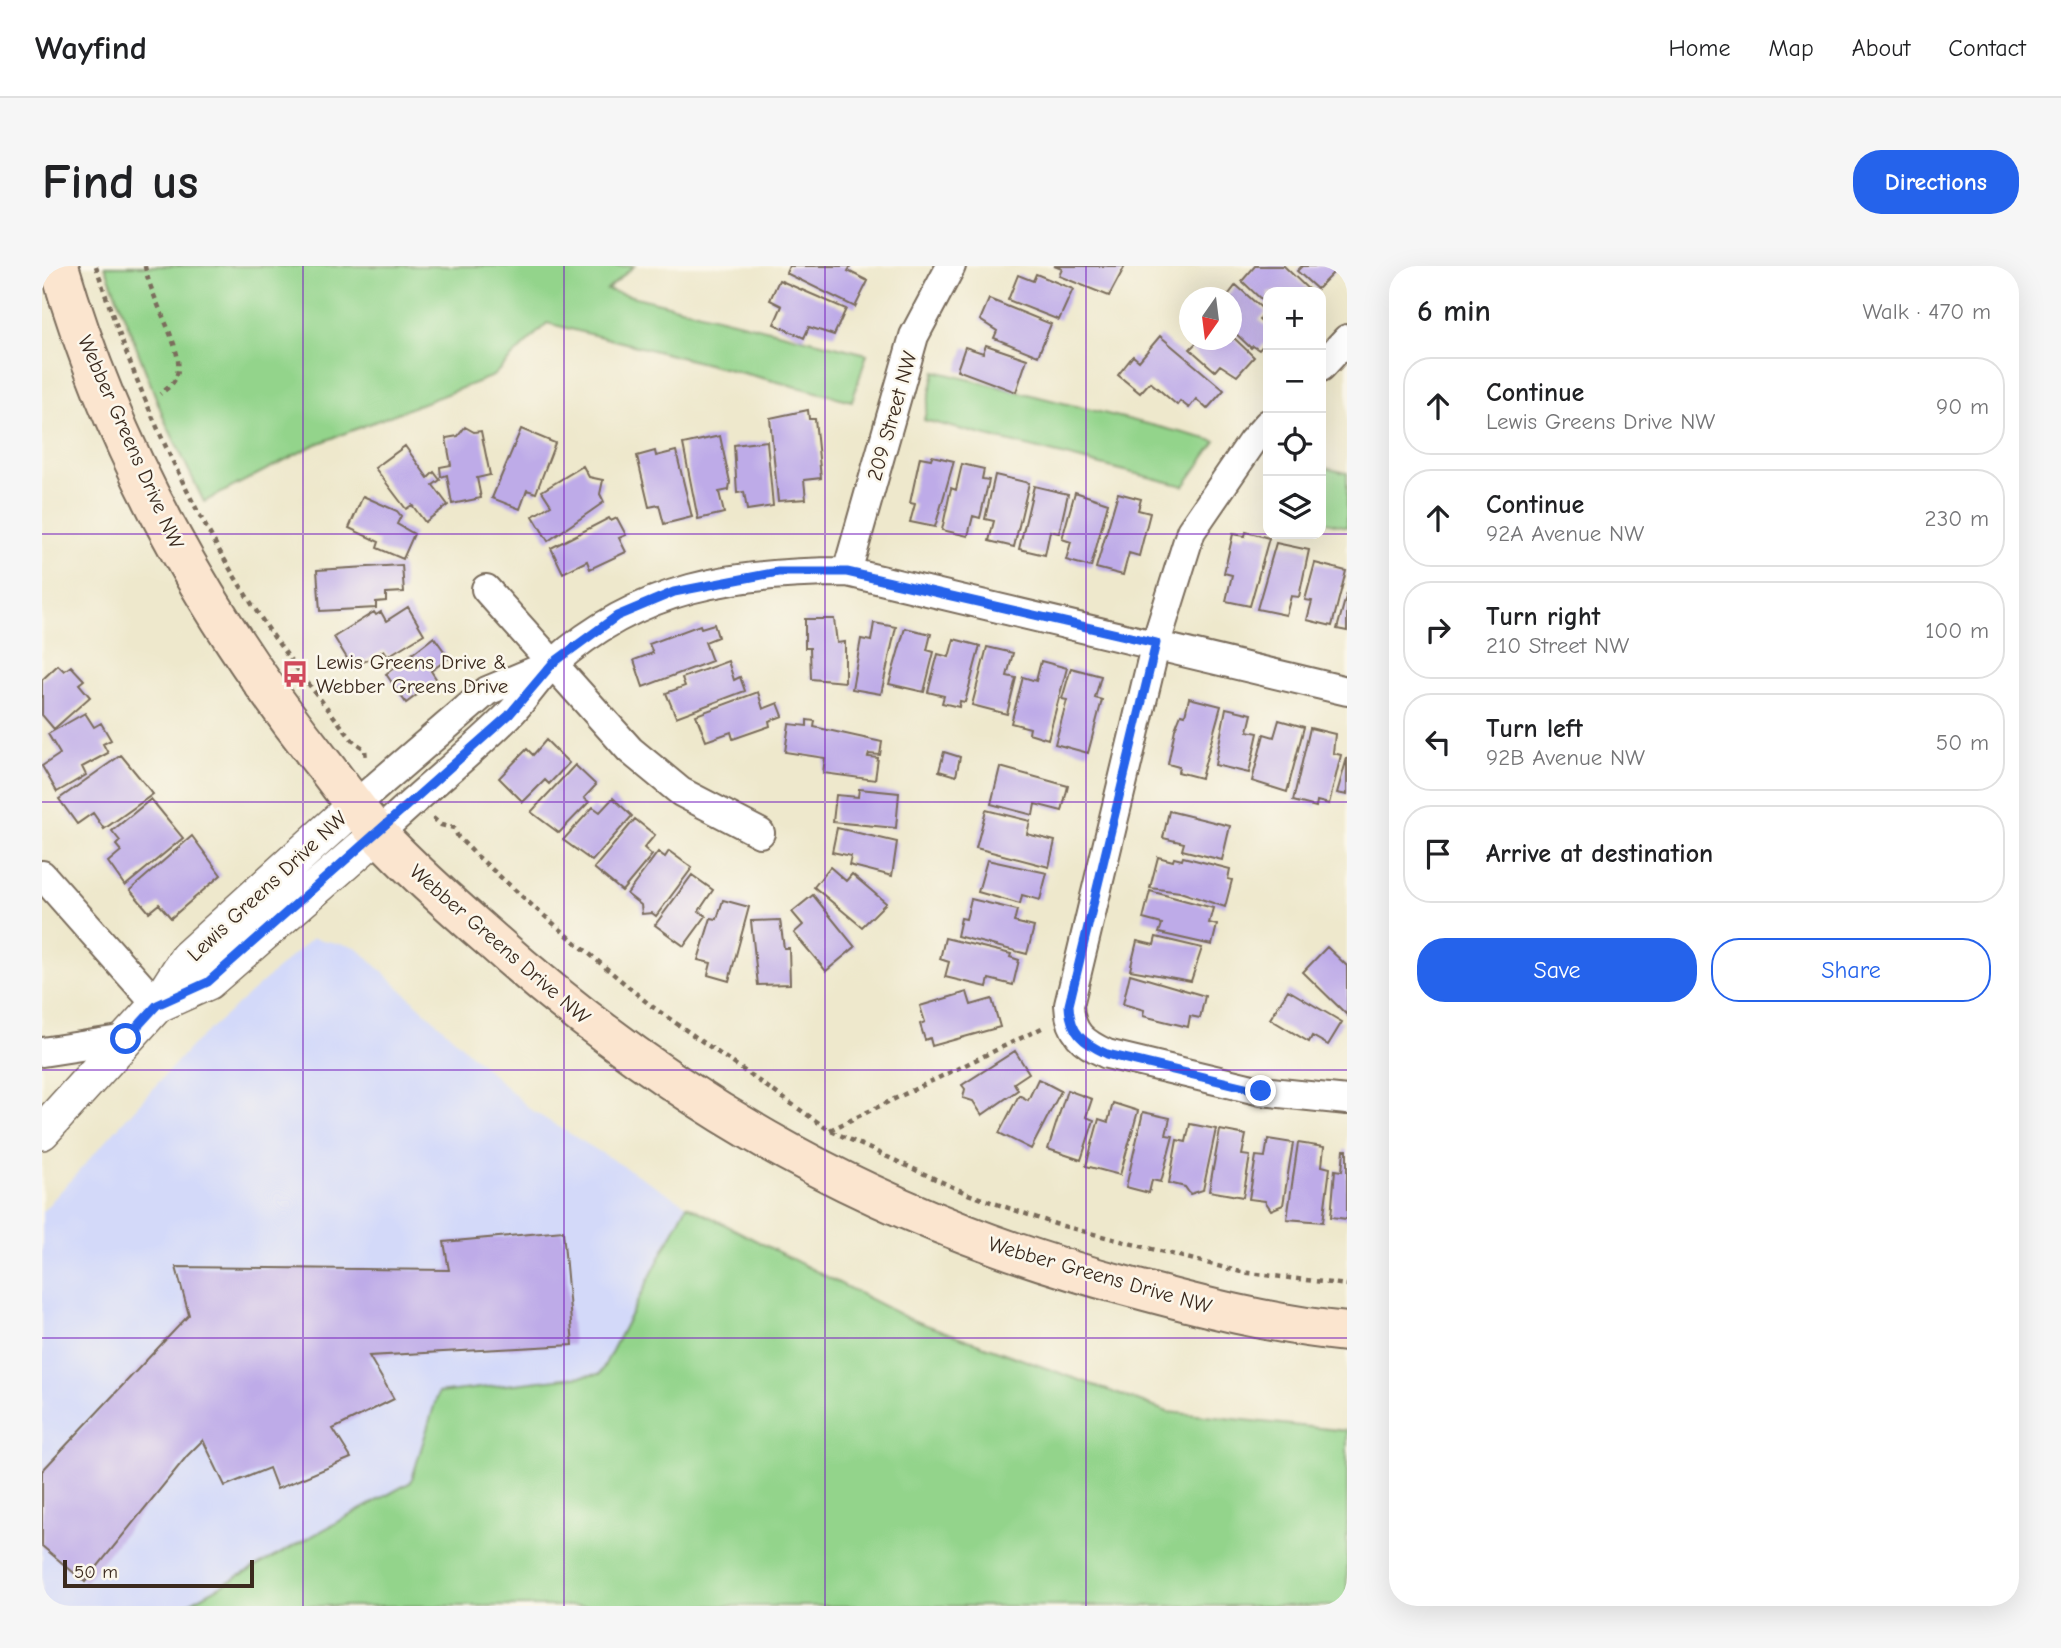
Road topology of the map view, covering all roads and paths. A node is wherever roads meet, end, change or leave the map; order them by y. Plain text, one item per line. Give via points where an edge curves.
1 (59, 266) edge
2 (96, 266) edge
3 (145, 266) edge
4 (951, 266) edge
5 (1347, 339) edge
6 (1326, 362) edge
7 (160, 394) dead end
8 (1263, 430) edge
9 (847, 572) junction
10 (486, 589) dead end
11 (1156, 643) junction
12 (553, 663) junction
13 (1347, 691) edge
14 (366, 761) dead end
15 (367, 819) junction
16 (441, 825) dead end
17 (760, 833) dead end
18 (42, 875) edge
19 (157, 1005) junction
20 (1069, 1010) junction
21 (126, 1039) junction
22 (42, 1052) edge
23 (1347, 1100) edge
24 (829, 1130) junction
25 (42, 1132) edge
26 (1347, 1285) edge
27 (1347, 1332) edge

1 - 15 main road, Webber Greens Drive NW via 96,374 160,519 205,597 285,717
2 - 14 path via 113,318 186,490 255,609 354,742 365,749
3 - 7 path via 179,368 174,383
4 - 9 street, 209 Street NW via 915,336
5 - 6 street
8 - 11 street via 1191,531
9 - 11 street
9 - 12 street via 778,572 674,592 617,616
10 - 12 street
11 - 13 street
11 - 20 street
12 - 15 street via 509,715
12 - 15 street via 487,691
12 - 17 street via 630,750 671,783
15 - 19 street, Lewis Greens Drive NW via 187,958
15 - 27 main road, Webber Greens Drive NW via 439,894 556,998 662,1077 850,1184 979,1241 1089,1276 1240,1314
16 - 24 path via 454,828 475,854 650,1005
18 - 19 street
19 - 21 street, Lewis Greens Drive NW
20 - 23 street via 1072,1029 1086,1045 1107,1054 1261,1091
20 - 24 path
21 - 22 street
21 - 25 street, Lewis Greens Drive NW
24 - 26 path via 968,1194 1055,1224 1241,1272

